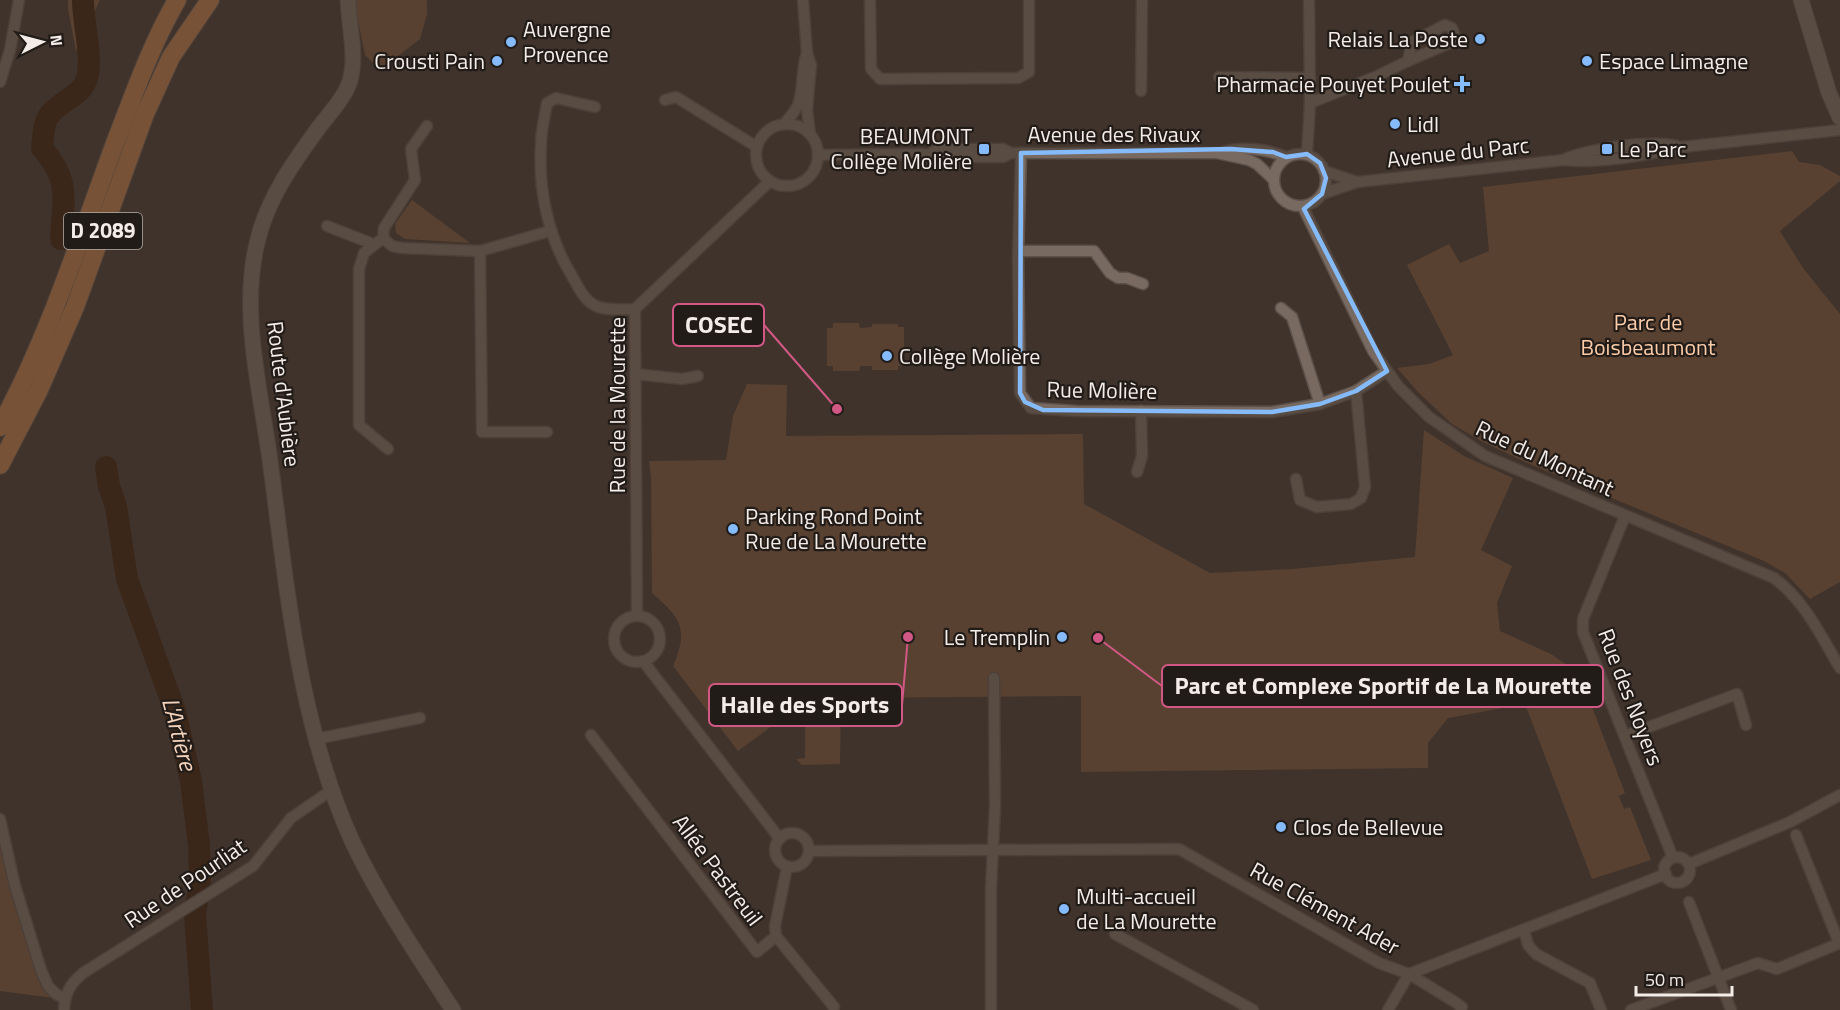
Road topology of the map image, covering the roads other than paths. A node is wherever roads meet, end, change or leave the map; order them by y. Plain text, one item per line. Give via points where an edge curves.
1 (19, 0) edge
2 (177, 0) edge
3 (210, 0) edge
4 (337, 0) edge
5 (348, 0) edge
6 (802, 0) edge
7 (870, 0) edge
8 (1029, 0) edge
9 (1142, 0) edge
10 (1309, 0) edge
11 (1801, 0) edge
12 (349, 24) junction
13 (807, 53) junction
14 (1408, 61) dead end
15 (1219, 77) dead end
16 (1310, 78) junction
17 (0, 82) edge
18 (1141, 91) dead end
19 (665, 100) dead end
20 (1310, 103) junction
21 (595, 107) dead end
22 (1840, 118) edge
23 (785, 123) junction
24 (427, 126) dead end
25 (1840, 130) edge
26 (810, 134) junction
27 (757, 147) junction
28 (1016, 153) junction
29 (1217, 153) junction
30 (818, 154) junction
31 (1307, 154) junction
32 (1286, 157) junction
33 (1324, 171) junction
34 (1273, 179) junction
35 (770, 181) junction
36 (1358, 182) junction
37 (1322, 194) junction
38 (1303, 207) junction
39 (327, 226) dead end
40 (550, 231) junction
41 (378, 241) junction
42 (480, 251) junction
43 (1019, 251) junction
44 (1143, 284) dead end
45 (1281, 308) dead end
46 (634, 309) junction
47 (1387, 371) junction
48 (635, 374) junction
49 (698, 376) dead end
50 (1356, 391) junction
51 (1320, 404) junction
52 (1141, 411) junction
53 (0, 427) edge
54 (547, 432) dead end
55 (388, 449) dead end
56 (0, 465) edge
57 (1137, 472) dead end
58 (1296, 479) dead end
59 (1624, 516) junction
60 (637, 615) junction
61 (644, 661) junction
62 (1840, 668) edge
63 (994, 678) dead end
64 (420, 718) dead end
65 (1746, 725) dead end
66 (591, 735) dead end
67 (1625, 736) junction
68 (316, 739) junction
69 (333, 789) junction
70 (1840, 795) edge
71 (0, 819) edge
72 (1796, 835) dead end
73 (780, 839) junction
74 (992, 850) junction
75 (809, 851) junction
76 (1673, 858) junction
77 (1689, 864) junction
78 (787, 867) junction
79 (1666, 874) junction
80 (1689, 902) dead end
81 (1524, 930) junction
82 (1115, 933) dead end
83 (776, 936) junction
84 (1840, 943) edge
85 (1409, 974) junction
86 (1718, 977) junction
87 (439, 989) junction
88 (64, 1004) edge
89 (834, 1008) dead end
90 (443, 1010) edge
91 (453, 1010) edge
92 (991, 1010) edge
93 (1253, 1010) edge
94 (1388, 1010) edge
95 (1461, 1010) edge
96 (1601, 1010) edge
97 (1631, 1010) edge
98 (1731, 1010) edge

1 - 17 street
2 - 53 highway, D 2089 via 150,51 55,304 21,388
3 - 56 highway, D 2089 via 171,57 145,114 75,308
4 - 12 main road, Route d'Aubière
5 - 12 main road, Route d'Aubière
6 - 13 street
7 - 8 street via 871,69 880,79 1024,76 1029,72
9 - 18 street
10 - 16 street
11 - 22 main road
12 - 68 main road, Route d'Aubière via 350,81 293,162 273,198 258,238 250,296 255,357 299,667
13 - 23 street via 802,65 800,98
13 - 26 street via 811,65 807,110
14 - 20 street
15 - 16 street
16 - 20 street
19 - 27 street via 676,97
20 - 31 street
21 - 40 street via 556,98 547,103 541,154
23 - 26 street
23 - 27 street via 767,130
24 - 41 street via 411,149 415,180
25 - 36 street, Avenue du Parc via 1579,162 1563,160
26 - 30 street
27 - 35 street via 759,169
28 - 29 street, Avenue des Rivaux
28 - 30 street, Avenue des Rivaux via 1003,158
28 - 43 street, Rue Molière
29 - 32 street, Avenue des Rivaux via 1256,150
29 - 34 street, Avenue des Rivaux via 1249,160
30 - 35 street via 814,170 803,181 786,186
31 - 32 street
31 - 33 street
32 - 34 street
33 - 36 street, Avenue du Parc
33 - 37 street
34 - 38 street via 1282,200
35 - 46 street, Rue de la Mourette
36 - 37 street, Avenue du Parc
37 - 38 street
38 - 47 street, Rue du Montant via 1373,351
39 - 41 street
40 - 42 street
40 - 46 street via 584,296 594,305 608,309
41 - 42 street via 402,248
41 - 55 street via 364,253 359,270 359,425
42 - 54 street via 482,432
43 - 44 street via 1094,251 1110,273
43 - 52 street, Rue Molière via 1020,393 1025,402 1031,408 1043,410
45 - 51 street via 1292,317
46 - 48 street, Rue de la Mourette
47 - 50 street, Rue Molière
47 - 59 street, Rue du Montant via 1429,417 1485,456
48 - 49 street via 682,379
48 - 60 street, Rue de la Mourette
50 - 51 street, Rue Molière
50 - 58 street via 1365,487 1361,498 1351,504 1317,507 1300,500
51 - 52 street, Rue Molière via 1272,412
52 - 57 street via 1142,456
59 - 62 street, Rue du Montant via 1774,578 1802,604
59 - 67 street, Rue des Noyers via 1582,626
60 - 61 street via 657,628 660,640 655,653
60 - 61 street via 625,618 617,627 615,645 623,657
61 - 73 street
63 - 74 street
64 - 68 street
65 - 67 street via 1737,694
66 - 83 street, Allée Pastreuil via 757,952
67 - 76 street, Rue des Noyers
68 - 69 main road, Route d'Aubière
69 - 87 main road, Route d'Aubière via 358,851
69 - 88 street, Rue de Pourliat via 291,818 253,866 83,973 72,982
70 - 77 street via 1790,822
71 - 88 street via 15,886 41,970 48,986
72 - 84 street
73 - 75 street via 798,834 806,840
73 - 78 street via 776,855
74 - 75 street, Rue Clément Ader
74 - 85 street, Rue Clément Ader via 1179,849 1379,963
74 - 92 street
75 - 78 street via 802,864
76 - 77 street via 1683,858
76 - 79 street via 1665,865
77 - 79 street via 1684,880 1673,882
78 - 83 street, Allée Pastreuil
79 - 81 street, Rue Clément Ader
80 - 86 street
81 - 85 street, Rue Clément Ader
81 - 96 street via 1528,945 1536,954 1590,983
82 - 93 street
83 - 89 street
84 - 86 street via 1777,969 1758,963
85 - 94 street
85 - 95 street via 1455,1002
86 - 97 street
86 - 98 street
87 - 90 street
87 - 91 main road, Route d'Aubière

